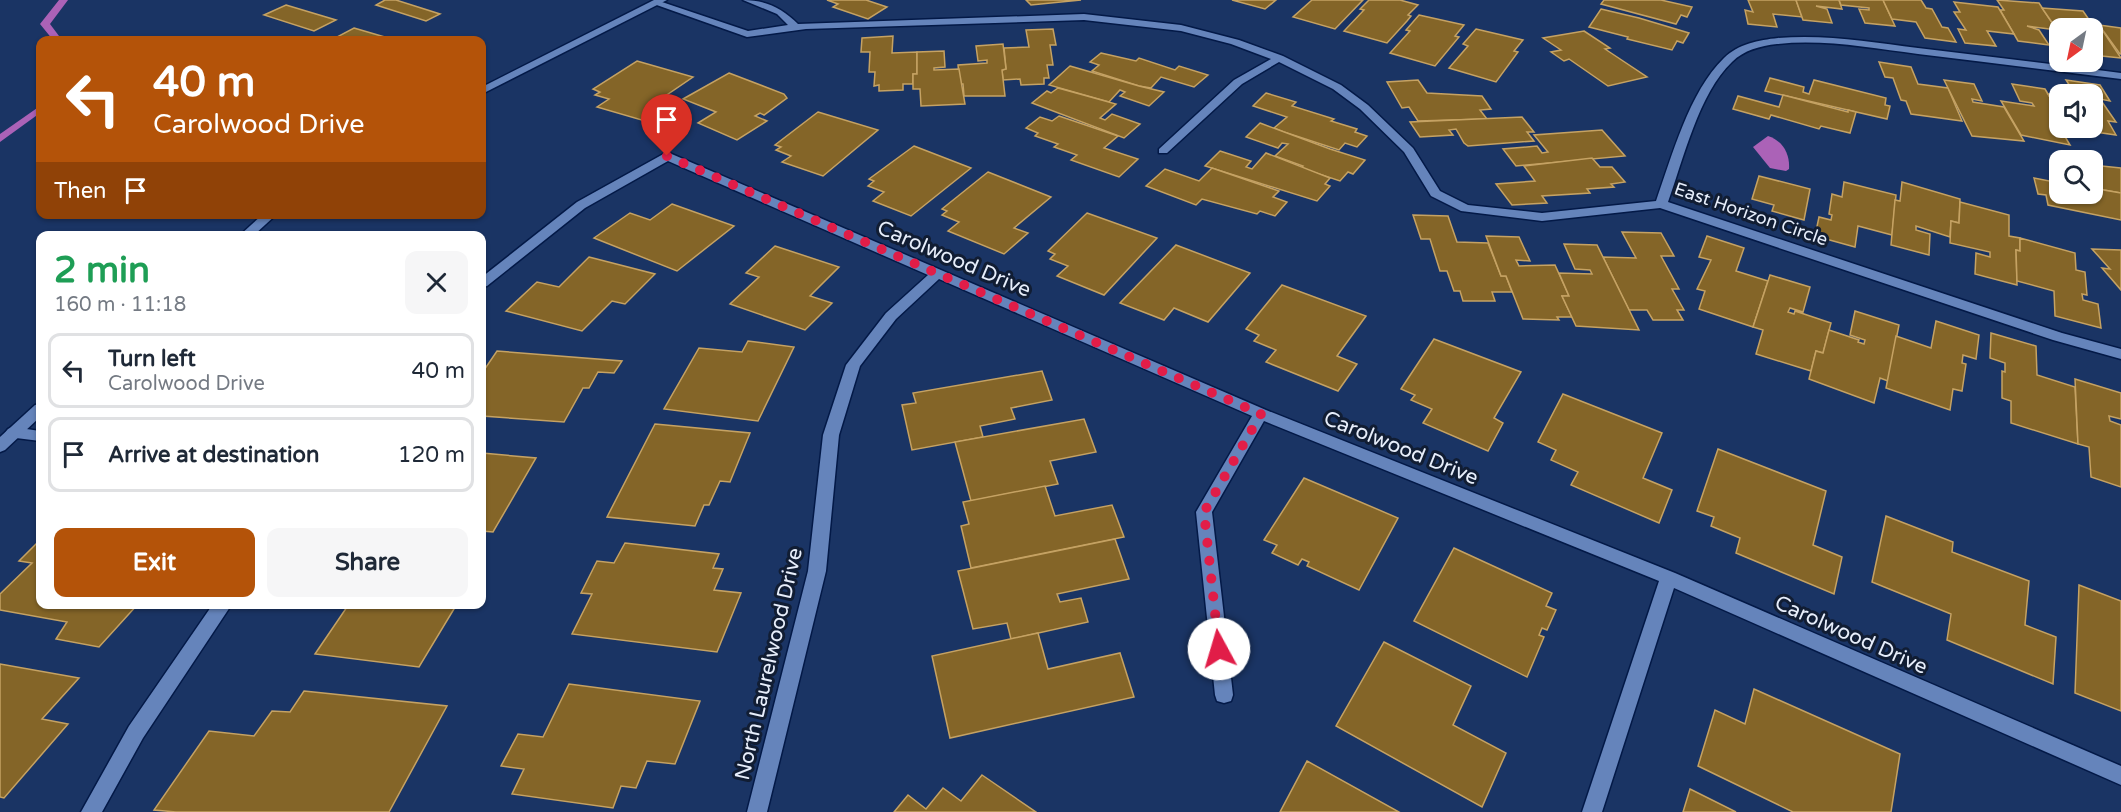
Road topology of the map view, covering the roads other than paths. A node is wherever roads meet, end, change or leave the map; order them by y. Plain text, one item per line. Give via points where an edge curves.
1 (748, 0) edge
2 (659, 1) edge
3 (795, 27) junction
4 (1279, 58) junction
5 (2121, 76) edge
6 (486, 89) edge
7 (1163, 151) dead end
8 (1661, 204) junction
9 (265, 219) edge
10 (251, 231) edge
11 (937, 274) junction
12 (486, 280) edge
13 (2121, 354) edge
14 (36, 412) edge
15 (1261, 414) junction
16 (7, 431) edge
17 (36, 435) edge
18 (0, 446) edge
19 (1669, 578) junction
20 (220, 609) edge
21 (1224, 695) dead end
22 (2121, 776) edge
23 (91, 812) edge
24 (757, 812) edge
25 (1593, 812) edge

1 - 3 street via 780,12
2 - 3 street via 747,34
2 - 6 street
3 - 4 street via 1084,17 1181,28
4 - 7 street via 1238,82
4 - 8 street via 1337,87 1364,107 1409,150 1435,193 1465,208 1542,217
5 - 8 street, East Horizon Circle via 1837,41 1781,42 1742,50 1723,63 1709,87
8 - 13 street, East Horizon Circle via 2058,337
9 - 10 street
11 - 12 street, Carolwood Drive via 667,156 581,205
11 - 15 street, Carolwood Drive
11 - 24 street, North Laurelwood Drive via 891,316 853,365 831,435 817,571
14 - 16 street
15 - 19 street, Carolwood Drive
15 - 21 street via 1204,512
16 - 17 street
16 - 18 street
19 - 22 street, Carolwood Drive
19 - 25 street
20 - 23 street via 136,732

